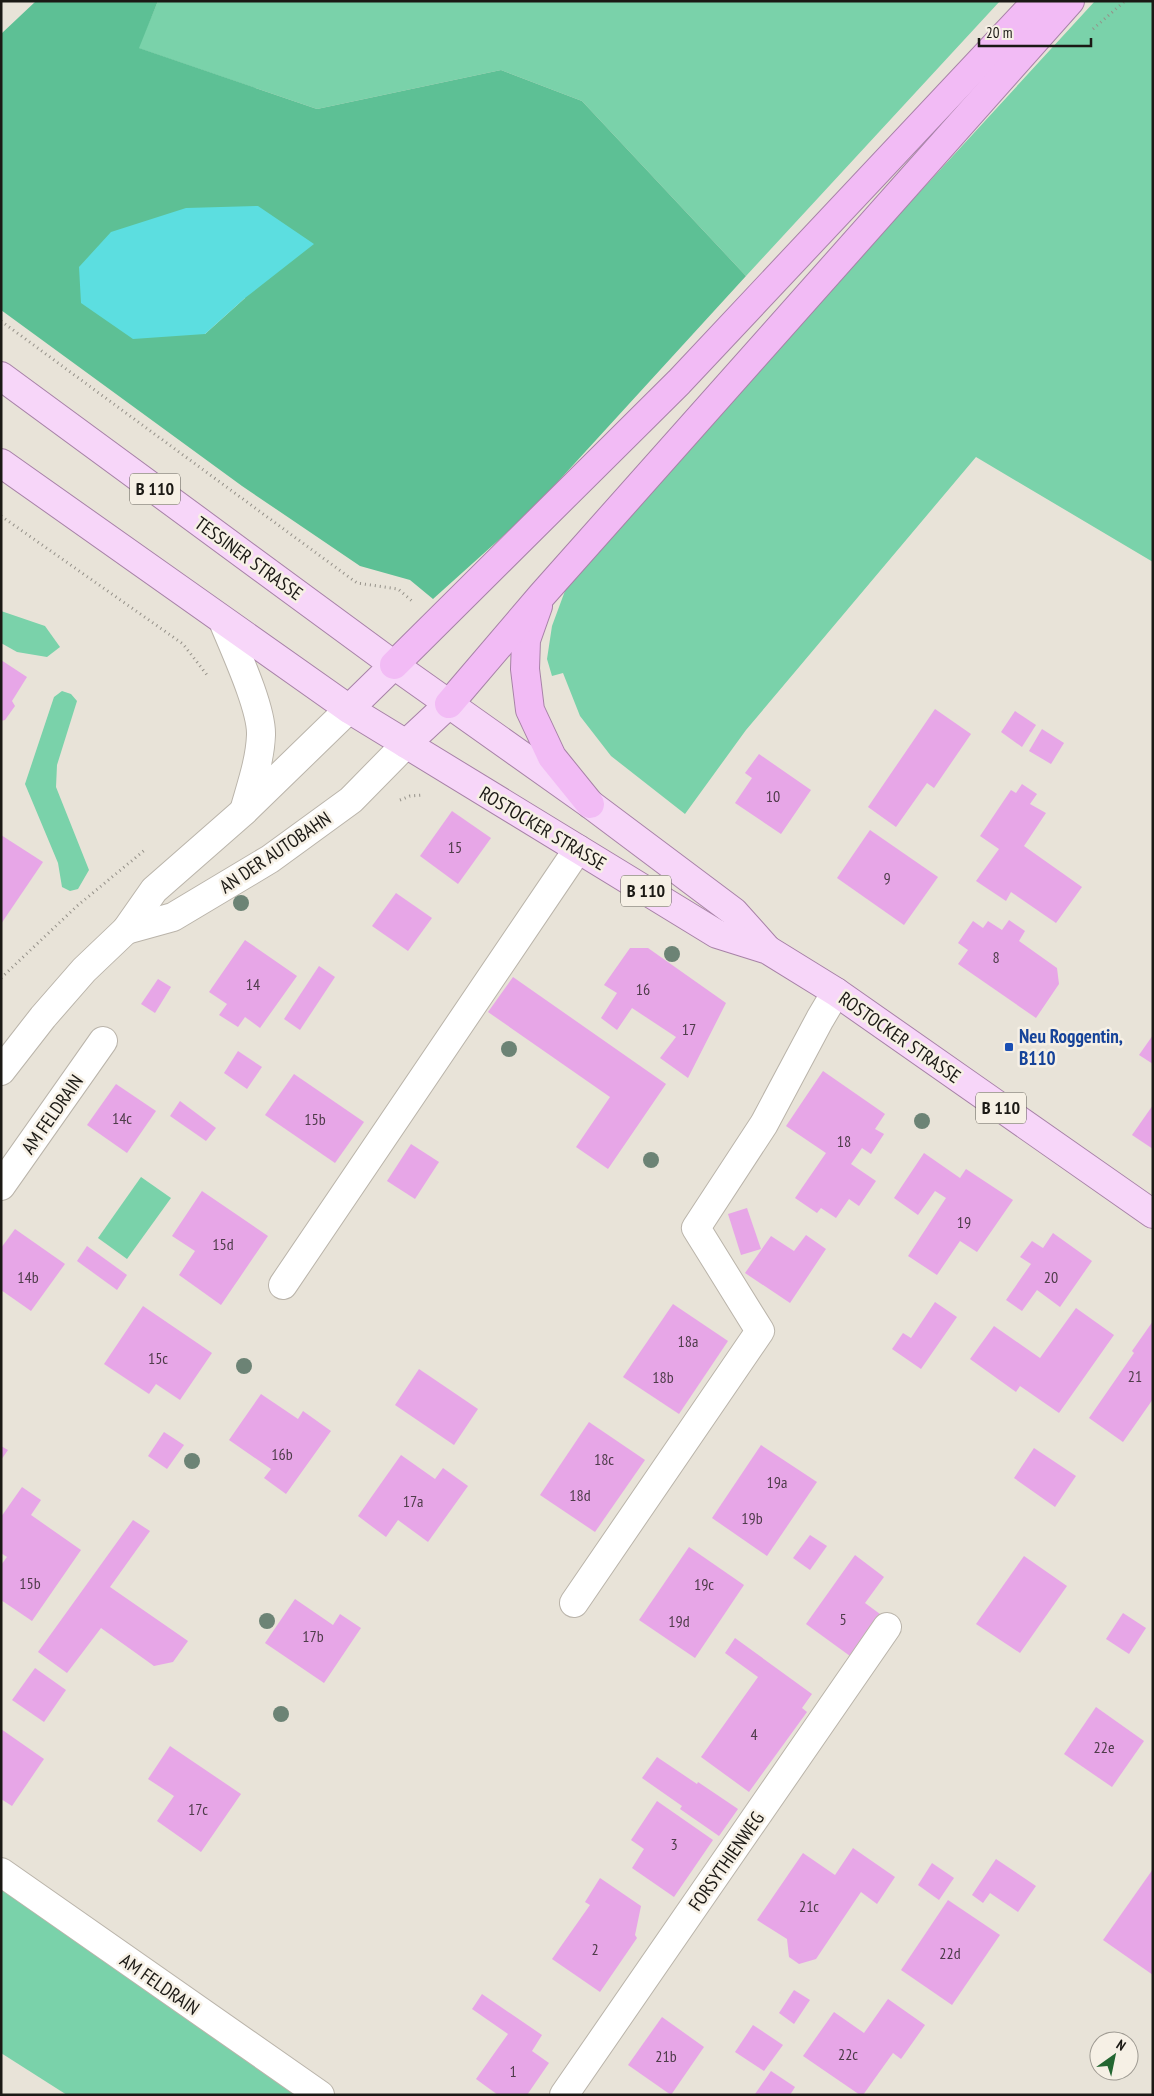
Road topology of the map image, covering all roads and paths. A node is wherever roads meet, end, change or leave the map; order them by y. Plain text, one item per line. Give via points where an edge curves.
1 (1037, 1) edge
2 (1070, 1) edge
3 (1, 321) edge
4 (1, 376) edge
5 (1, 463) edge
6 (1, 516) edge
7 (398, 589) dead end
8 (542, 595) junction
9 (223, 621) junction
10 (394, 664) junction
11 (208, 678) dead end
12 (449, 704) junction
13 (349, 709) junction
14 (406, 744) junction
15 (426, 794) dead end
16 (395, 802) dead end
17 (590, 804) junction
18 (243, 812) junction
19 (149, 847) dead end
20 (578, 849) junction
21 (126, 930) junction
22 (768, 950) junction
23 (1, 978) edge
24 (836, 992) junction
25 (103, 1041) dead end
26 (1, 1071) edge
27 (1, 1186) edge
28 (1153, 1214) edge
29 (283, 1285) dead end
30 (574, 1604) dead end
31 (887, 1627) dead end
32 (1, 1872) edge
33 (320, 2095) edge
34 (564, 2095) edge

1 - 10 highway via 678,382
2 - 8 highway
3 - 7 path via 357,583
4 - 10 main road, TESSINER STRASSE / B 110
5 - 9 main road, B 110
6 - 11 path via 183,644
8 - 12 highway
8 - 17 highway via 526,640 525,669 530,710 552,757
9 - 13 main road, B 110
9 - 18 street via 256,708 261,734 256,769
10 - 12 main road, TESSINER STRASSE / B 110
10 - 13 main road
12 - 14 main road
12 - 17 main road, ROSTOCKER STRASSE / B 110
13 - 14 main road, ROSTOCKER STRASSE / B 110
13 - 18 street, AN DER AUTOBAHN
14 - 20 main road, ROSTOCKER STRASSE / B 110
14 - 21 street, AN DER AUTOBAHN via 351,800 270,859 173,917
15 - 16 path
17 - 22 main road, ROSTOCKER STRASSE / B 110 via 734,912
18 - 21 street, AN DER AUTOBAHN via 154,890
19 - 23 path via 77,906
20 - 22 main road, ROSTOCKER STRASSE / B 110 via 717,934
20 - 29 street
21 - 26 street, AN DER AUTOBAHN via 84,970
22 - 24 main road, ROSTOCKER STRASSE / B 110
24 - 28 main road, ROSTOCKER STRASSE / B 110
24 - 30 street via 764,1124 696,1228 760,1331
25 - 27 street, AM FELDRAIN
31 - 34 street, FORSYTHIENWEG
32 - 33 street, AM FELDRAIN

